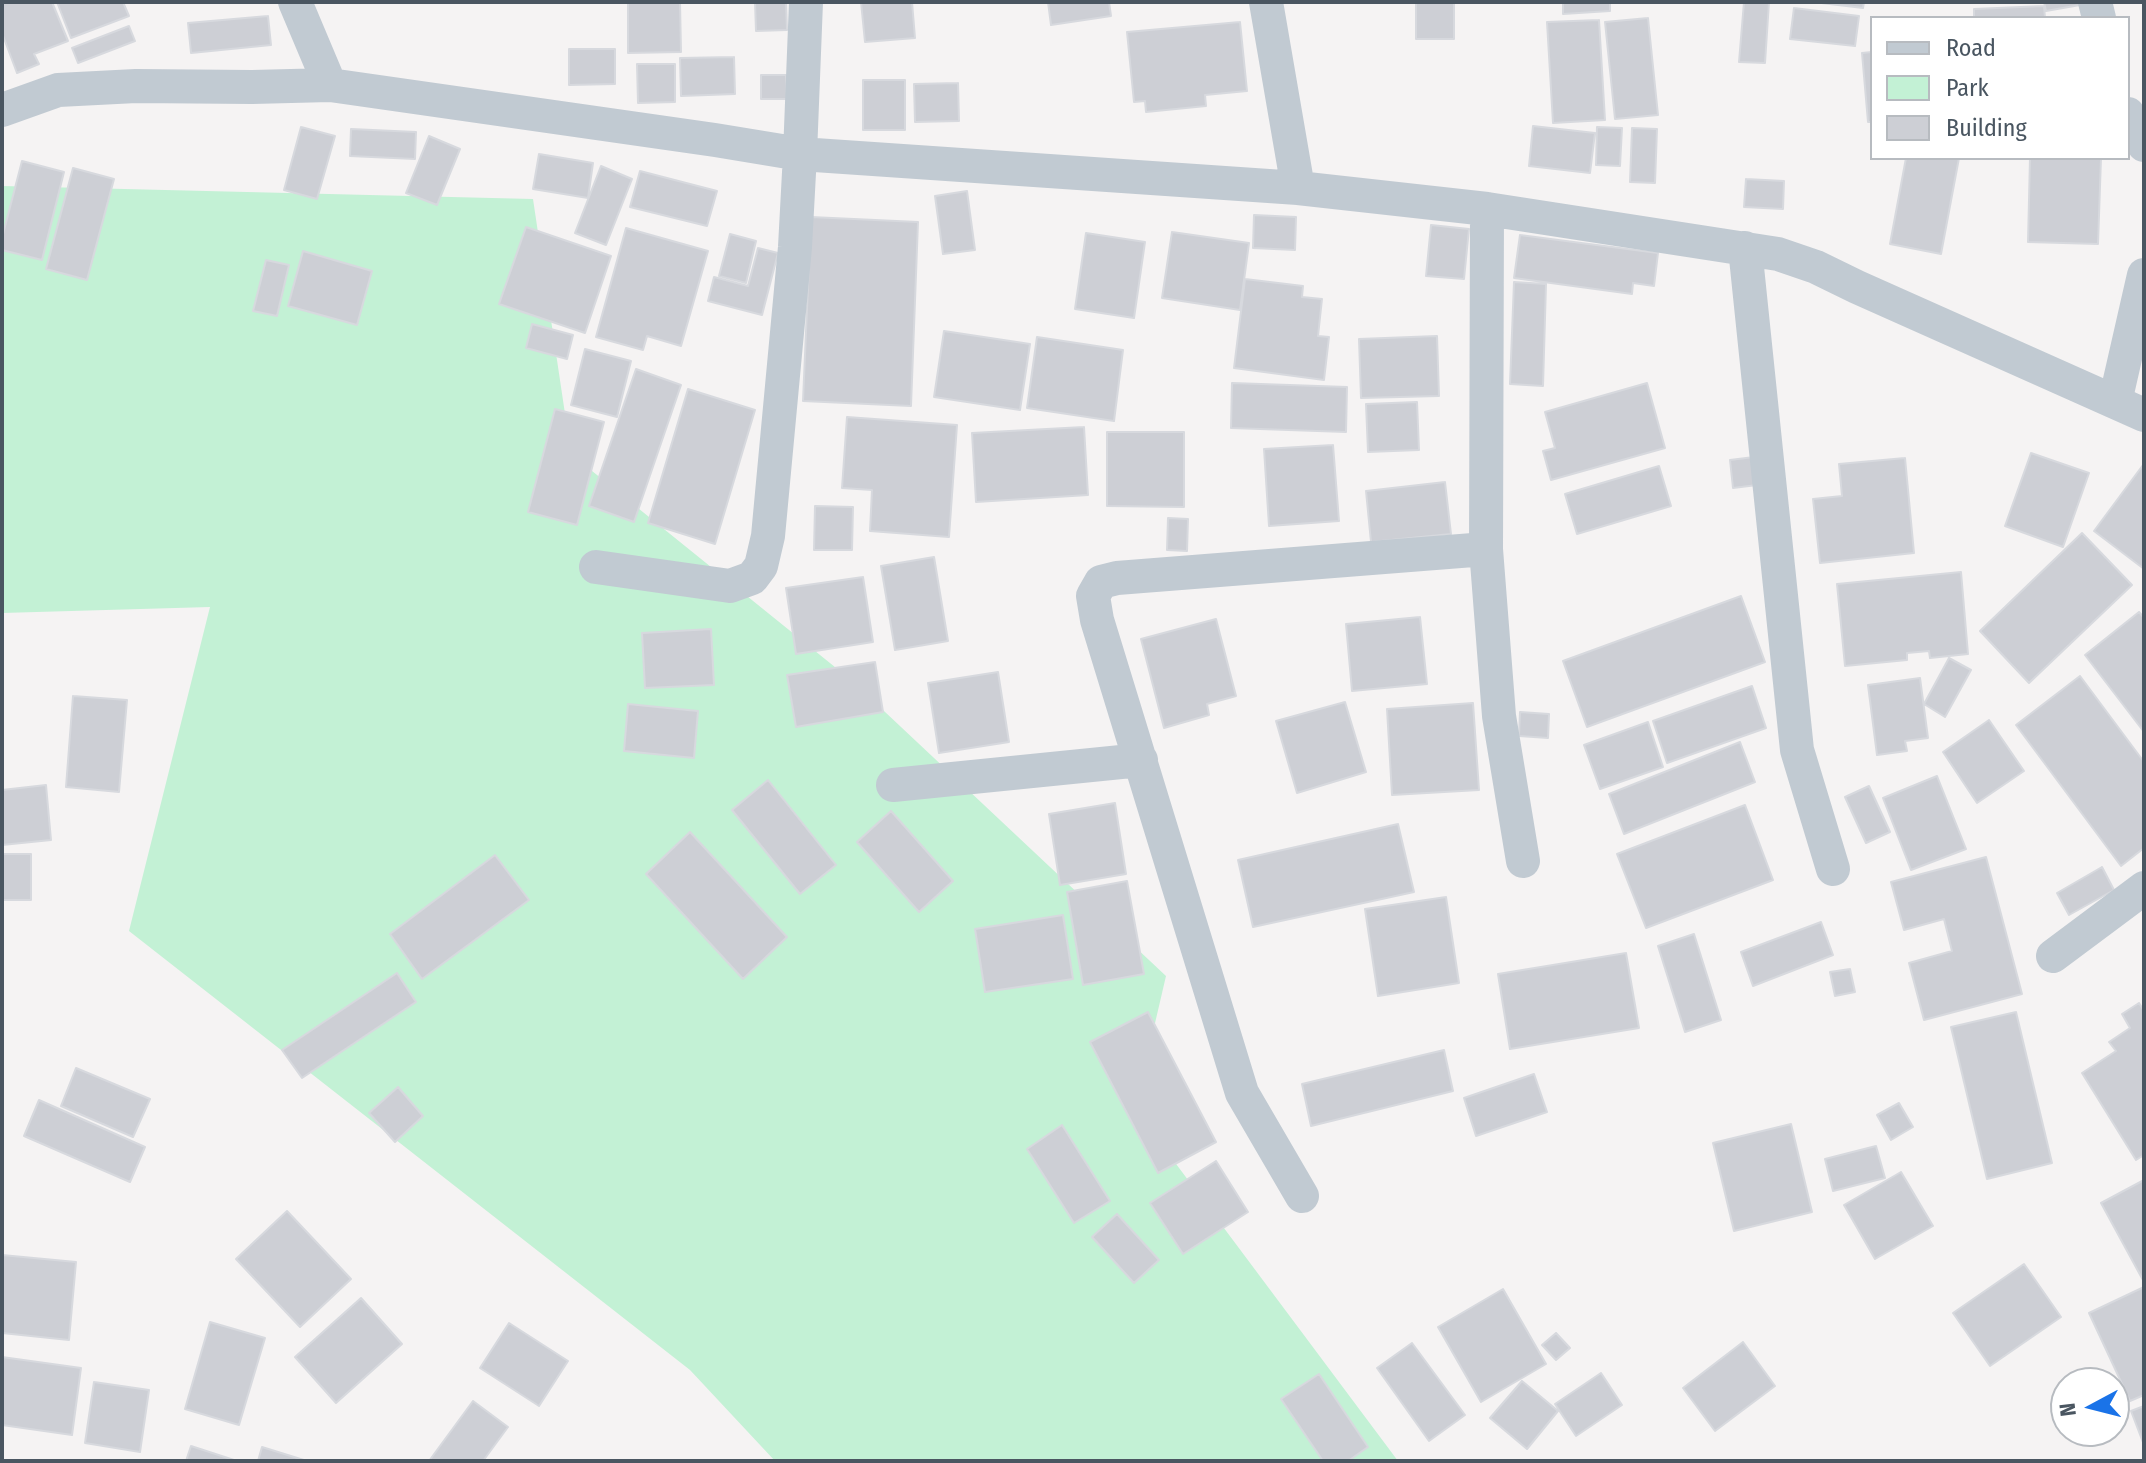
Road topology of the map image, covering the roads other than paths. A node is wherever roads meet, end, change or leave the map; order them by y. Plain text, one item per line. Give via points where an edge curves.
1 (295, 2) edge
2 (806, 2) edge
3 (1266, 2) edge
4 (330, 85) junction
5 (2, 110) edge
6 (2130, 118) edge
7 (2144, 145) edge
8 (800, 154) junction
9 (1298, 188) junction
10 (1487, 209) junction
11 (1745, 248) junction
12 (2144, 275) edge
13 (2130, 409) edge
14 (1486, 549) junction
15 (596, 567) dead end
16 (1141, 760) junction
17 (893, 785) dead end
18 (1523, 861) dead end
19 (1833, 869) dead end
20 (2144, 888) edge
21 (2053, 956) dead end
22 (1302, 1196) dead end

1 - 4 street
2 - 8 street
3 - 9 street
4 - 5 street via 58,90
4 - 8 street
6 - 7 street
8 - 9 street
8 - 15 street via 768,536 761,566 752,578 730,586
9 - 10 street
10 - 11 street
10 - 14 street
11 - 13 street via 1816,267
11 - 19 street via 1797,750
12 - 13 street
14 - 16 street via 1101,582 1093,596 1097,620
14 - 18 street via 1499,716
16 - 17 street
16 - 22 street via 1242,1093
20 - 21 street

